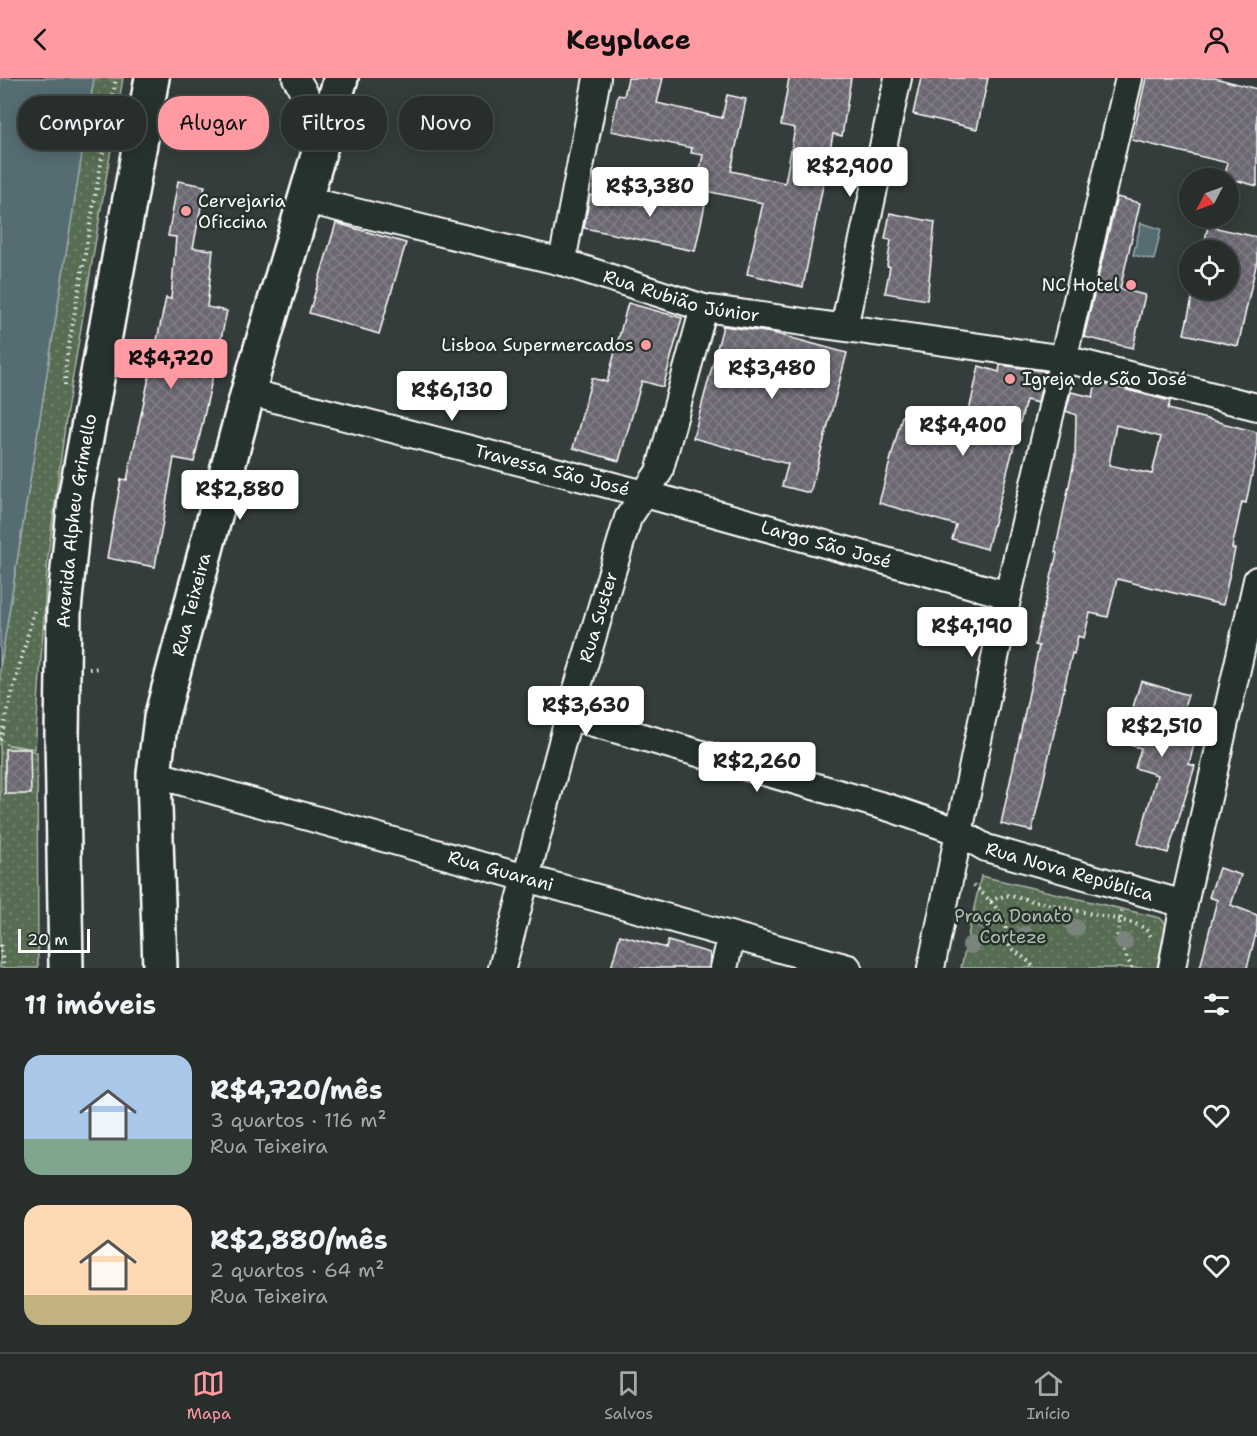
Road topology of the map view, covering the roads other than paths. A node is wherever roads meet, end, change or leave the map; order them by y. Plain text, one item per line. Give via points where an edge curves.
1 (152, 78) edge
2 (296, 78) edge
3 (341, 78) edge
4 (597, 78) edge
5 (898, 78) edge
6 (1129, 78) edge
7 (306, 96) edge
8 (336, 96) edge
9 (322, 150) edge
10 (306, 200) junction
11 (562, 262) junction
12 (704, 308) junction
13 (844, 327) junction
14 (1065, 359) junction
15 (248, 392) junction
16 (1257, 407) edge
17 (645, 494) junction
18 (1257, 580) edge
19 (1008, 595) junction
20 (569, 716) junction
21 (154, 774) junction
22 (957, 831) junction
23 (525, 880) junction
24 (1184, 904) junction
25 (731, 938) junction
26 (66, 968) edge
27 (160, 968) edge
28 (502, 968) edge
29 (724, 968) edge
30 (848, 968) edge
31 (931, 968) edge
32 (1172, 968) edge

1 - 26 street, Avenida Alpheu Grimello via 75,499 64,610
2 - 7 street
3 - 8 street, Rua Teixeira
4 - 11 street
5 - 13 street
6 - 14 street
9 - 10 street, Rua Teixeira
10 - 11 street, Rua Rubião Júnior
10 - 15 street, Rua Teixeira
11 - 12 street, Rua Rubião Júnior
12 - 13 street, Rua Rubião Júnior
12 - 17 street, Rua Suster via 659,472
13 - 14 street, Rua Rubião Júnior
14 - 16 street, Rua Rubião Júnior
14 - 19 street
15 - 17 street, Travessa São José
15 - 21 street, Rua Teixeira via 161,718
17 - 19 street, Largo São José
17 - 20 street, Rua Suster via 628,518
18 - 24 street
19 - 22 street
20 - 22 street, Rua Nova República via 890,808
20 - 23 street, Rua Suster
21 - 23 street, Rua Guarani
21 - 27 street, Rua Teixeira
22 - 24 street, Rua Nova República via 986,848
22 - 31 street
23 - 25 street, Rua Guarani
23 - 28 street, Rua Suster
24 - 32 street
25 - 29 street
25 - 30 street, Rua Guarani

